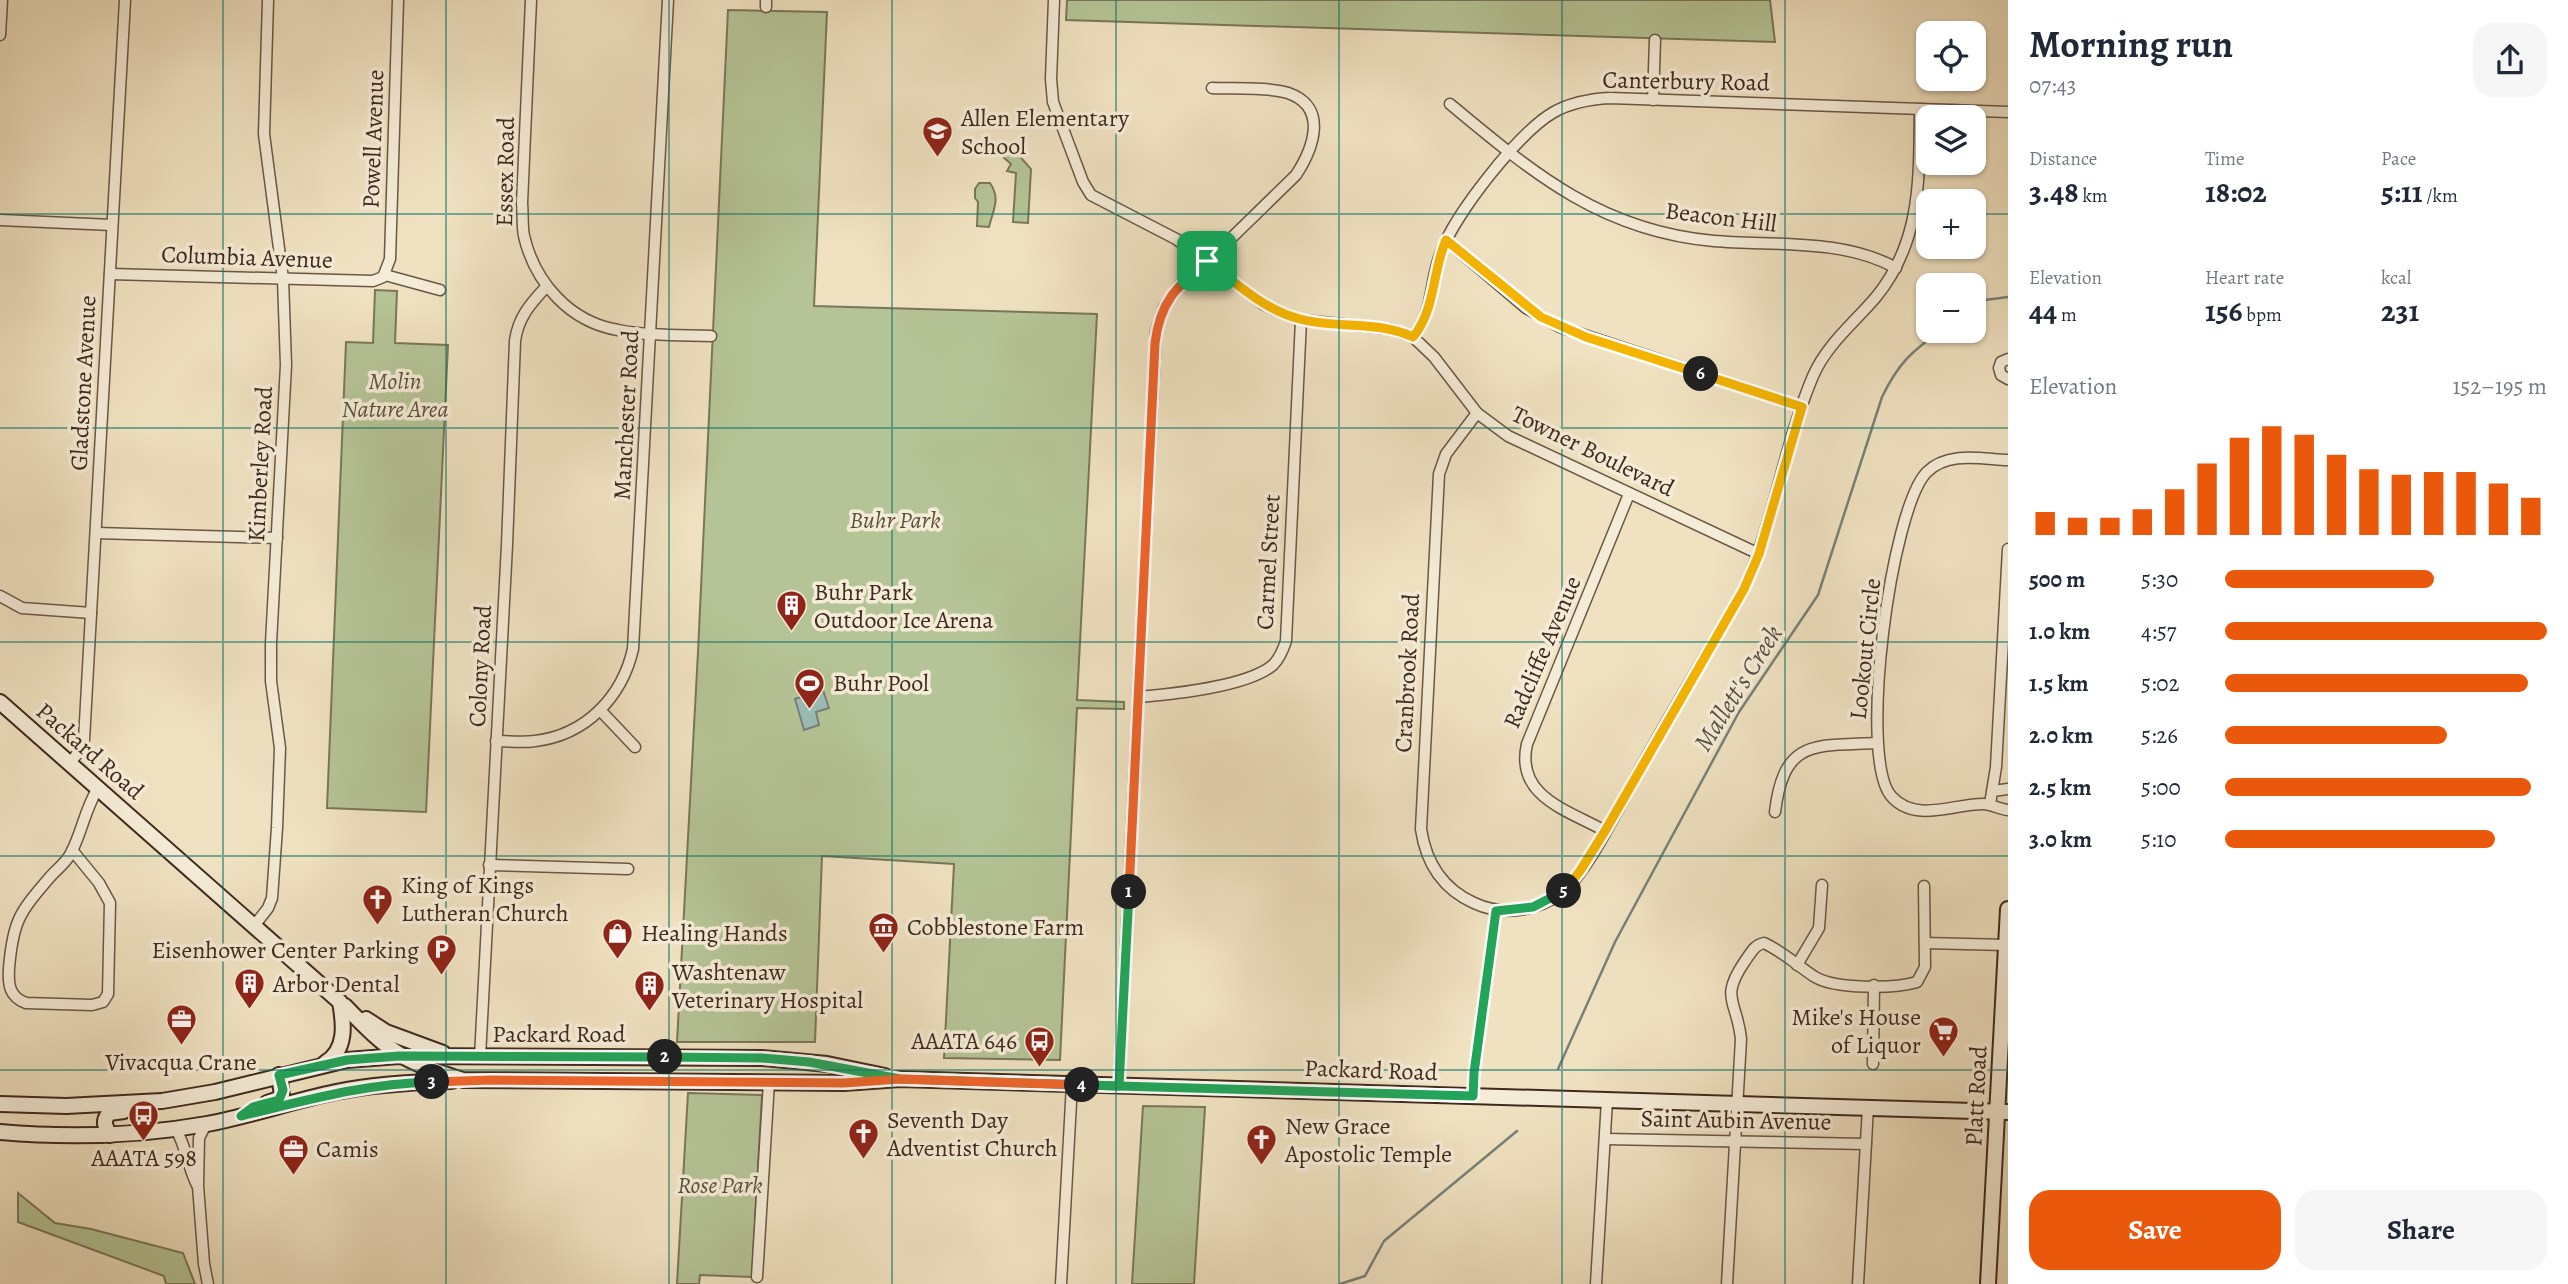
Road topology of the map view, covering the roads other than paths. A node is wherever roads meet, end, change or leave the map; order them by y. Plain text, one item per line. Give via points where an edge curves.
1 (2, 0) edge
2 (125, 0) edge
3 (268, 0) edge
4 (398, 0) edge
5 (531, 0) edge
6 (668, 0) edge
7 (1054, 0) edge
8 (0, 35) edge
9 (1655, 40) dead end
10 (1212, 88) dead end
11 (1653, 100) junction
12 (1450, 104) dead end
13 (1916, 110) edge
14 (1986, 112) edge
15 (2008, 112) edge
16 (1509, 153) junction
17 (1918, 175) edge
18 (0, 220) edge
19 (112, 225) junction
20 (1446, 240) junction
21 (1207, 261) junction
22 (1896, 268) junction
23 (110, 274) junction
24 (384, 276) junction
25 (283, 279) junction
26 (546, 287) junction
27 (440, 290) dead end
28 (1301, 320) junction
29 (651, 333) junction
30 (711, 336) dead end
31 (1413, 337) junction
32 (2008, 359) edge
33 (2008, 379) edge
34 (1802, 407) junction
35 (1477, 413) junction
36 (2008, 460) edge
37 (1629, 494) junction
38 (96, 533) junction
39 (277, 538) junction
40 (2008, 549) edge
41 (1759, 554) junction
42 (0, 596) edge
43 (91, 613) junction
44 (1139, 697) junction
45 (0, 702) edge
46 (600, 710) junction
47 (496, 741) junction
48 (1877, 743) junction
49 (635, 747) dead end
50 (69, 763) junction
51 (98, 788) junction
52 (2008, 789) edge
53 (1993, 791) junction
54 (1990, 804) junction
55 (2008, 810) edge
56 (1775, 813) dead end
57 (1605, 831) junction
58 (72, 850) junction
59 (489, 865) junction
60 (628, 869) dead end
61 (1822, 885) dead end
62 (1924, 886) dead end
63 (2008, 909) edge
64 (1496, 911) junction
65 (254, 926) junction
66 (1925, 943) junction
67 (2006, 945) junction
68 (1797, 965) junction
69 (1874, 985) junction
70 (342, 1004) junction
71 (399, 1056) junction
72 (458, 1057) junction
73 (480, 1057) junction
74 (681, 1058) junction
75 (795, 1061) junction
76 (1873, 1064) dead end
77 (321, 1065) junction
78 (279, 1075) junction
79 (900, 1079) junction
80 (463, 1080) junction
81 (604, 1081) junction
82 (703, 1081) junction
83 (769, 1082) junction
84 (1072, 1084) junction
85 (1119, 1086) junction
86 (1473, 1096) junction
87 (1607, 1100) junction
88 (162, 1101) junction
89 (0, 1104) edge
90 (1738, 1104) junction
91 (1868, 1107) junction
92 (2003, 1112) edge
93 (241, 1116) junction
94 (206, 1124) junction
95 (176, 1129) junction
96 (0, 1132) edge
97 (110, 1135) junction
98 (1605, 1139) junction
99 (1736, 1142) junction
100 (1866, 1144) junction
101 (198, 1186) junction
102 (757, 1277) dead end
103 (208, 1284) edge
104 (1060, 1284) edge
105 (1596, 1284) edge
106 (1727, 1284) edge
107 (1858, 1284) edge
108 (1988, 1284) edge

1 - 8 street
2 - 19 street, Gladstone Avenue
3 - 25 street, Kimberley Road via 264,134
4 - 24 street, Powell Avenue via 390,258
5 - 26 street, Essex Road via 523,224 531,258
6 - 29 street, Manchester Road
7 - 21 street, Towner Boulevard via 1054,102 1087,189
9 - 11 street
10 - 21 street via 1285,92 1307,108 1315,130 1310,151 1296,175
11 - 13 street, Canterbury Road
11 - 16 street, Canterbury Road via 1600,99 1571,104 1541,120
12 - 16 street, Beacon Hill
14 - 15 street, Canterbury Road
16 - 20 street, Canterbury Road via 1464,208
16 - 22 street, Beacon Hill via 1569,196 1658,232 1854,252
17 - 22 street via 1917,207
18 - 19 street
19 - 23 street, Gladstone Avenue
20 - 31 street, Canterbury Road via 1428,313
20 - 34 street via 1526,308 1560,327
21 - 28 street, Towner Boulevard via 1263,304
21 - 44 street via 1171,295 1156,331
22 - 34 street via 1824,358
23 - 25 street, Columbia Avenue
23 - 38 street, Gladstone Avenue
24 - 25 street, Columbia Avenue via 373,281
24 - 27 street, Columbia Avenue
25 - 39 street, Kimberley Road via 286,365
26 - 29 street, Essex Road via 580,316 600,325
26 - 47 street, Colony Road via 524,312 515,341
28 - 31 street, Towner Boulevard via 1374,326
28 - 44 street, Carmel Street via 1282,653 1275,663 1252,676 1175,694
29 - 30 street, Essex Road
29 - 46 street, Manchester Road via 636,632 629,668
31 - 35 street, Towner Boulevard
32 - 33 street via 1999,368
34 - 41 street
35 - 37 street, Towner Boulevard via 1508,436
35 - 64 street, Cranbrook Road via 1446,454 1439,474 1421,829 1426,855 1443,881 1455,893
36 - 48 street, Lookout Circle via 1949,459 1925,473 1919,484 1903,531 1885,618
37 - 41 street, Towner Boulevard
37 - 57 street, Radcliffe Avenue via 1524,756 1528,778 1542,796
38 - 39 street
38 - 43 street, Gladstone Avenue
39 - 65 street, Kimberley Road via 270,664 279,727 277,828 272,898
40 - 53 street
41 - 57 street via 1744,589
42 - 43 street via 22,608
43 - 50 street, Gladstone Avenue via 84,740
44 - 85 street
45 - 50 main road, Packard Road
46 - 47 street, Manchester Road via 558,736
46 - 49 street
47 - 59 street, Colony Road
48 - 54 street, Lookout Circle via 1886,790 1909,809
48 - 56 street via 1808,748 1793,758 1778,790
50 - 51 main road, Packard Road
51 - 58 street
51 - 65 main road, Packard Road
52 - 53 street
53 - 54 street
54 - 55 street, Lookout Circle
57 - 64 street via 1571,885 1560,894 1533,907
58 - 58 street via 22,912 12,934 8,982 12,993 26,1003 92,1005 103,1002 108,994 110,903
59 - 60 street
59 - 73 street, Colony Road
61 - 68 street via 1819,928
62 - 66 street
63 - 67 main road, Platt Road
64 - 86 street
65 - 70 main road, Packard Road
66 - 67 street
66 - 69 street via 1925,967 1917,982
67 - 92 main road, Platt Road
68 - 69 street via 1825,982
68 - 90 street via 1759,944 1733,979 1731,1000 1741,1039
69 - 76 street
70 - 71 main road, Packard Road
70 - 72 main road via 386,1032
70 - 77 main road via 341,1046
71 - 72 main road, Packard Road
71 - 77 main road, Packard Road
71 - 80 main road, Packard Road
72 - 73 main road, Packard Road
73 - 74 main road, Packard Road
74 - 75 main road, Packard Road
74 - 81 main road via 685,1066 678,1074 629,1075
75 - 79 main road, Packard Road
75 - 82 main road via 805,1069 804,1074 736,1075
77 - 78 main road, Packard Road
78 - 88 main road, Packard Road
78 - 93 main road via 283,1090 279,1100 253,1107
79 - 83 main road, Packard Road
79 - 84 main road, Packard Road
80 - 81 main road, Packard Road
80 - 93 main road via 336,1092
81 - 82 main road, Packard Road
82 - 83 main road, Packard Road
83 - 102 street
84 - 85 main road, Packard Road
84 - 104 street
85 - 86 main road, Packard Road
86 - 87 main road, Packard Road
87 - 90 main road, Packard Road
87 - 98 street
88 - 89 main road
88 - 97 main road via 146,1109 108,1113 104,1123
90 - 91 main road, Packard Road
90 - 99 street
91 - 92 main road, Packard Road
91 - 100 street
92 - 108 main road, Platt Road
93 - 94 main road
94 - 95 main road
94 - 101 street via 199,1138
95 - 97 main road
95 - 101 street
96 - 97 main road
98 - 99 street, Saint Aubin Avenue
98 - 105 street
99 - 100 street, Saint Aubin Avenue
99 - 106 street
100 - 107 street
101 - 103 street

